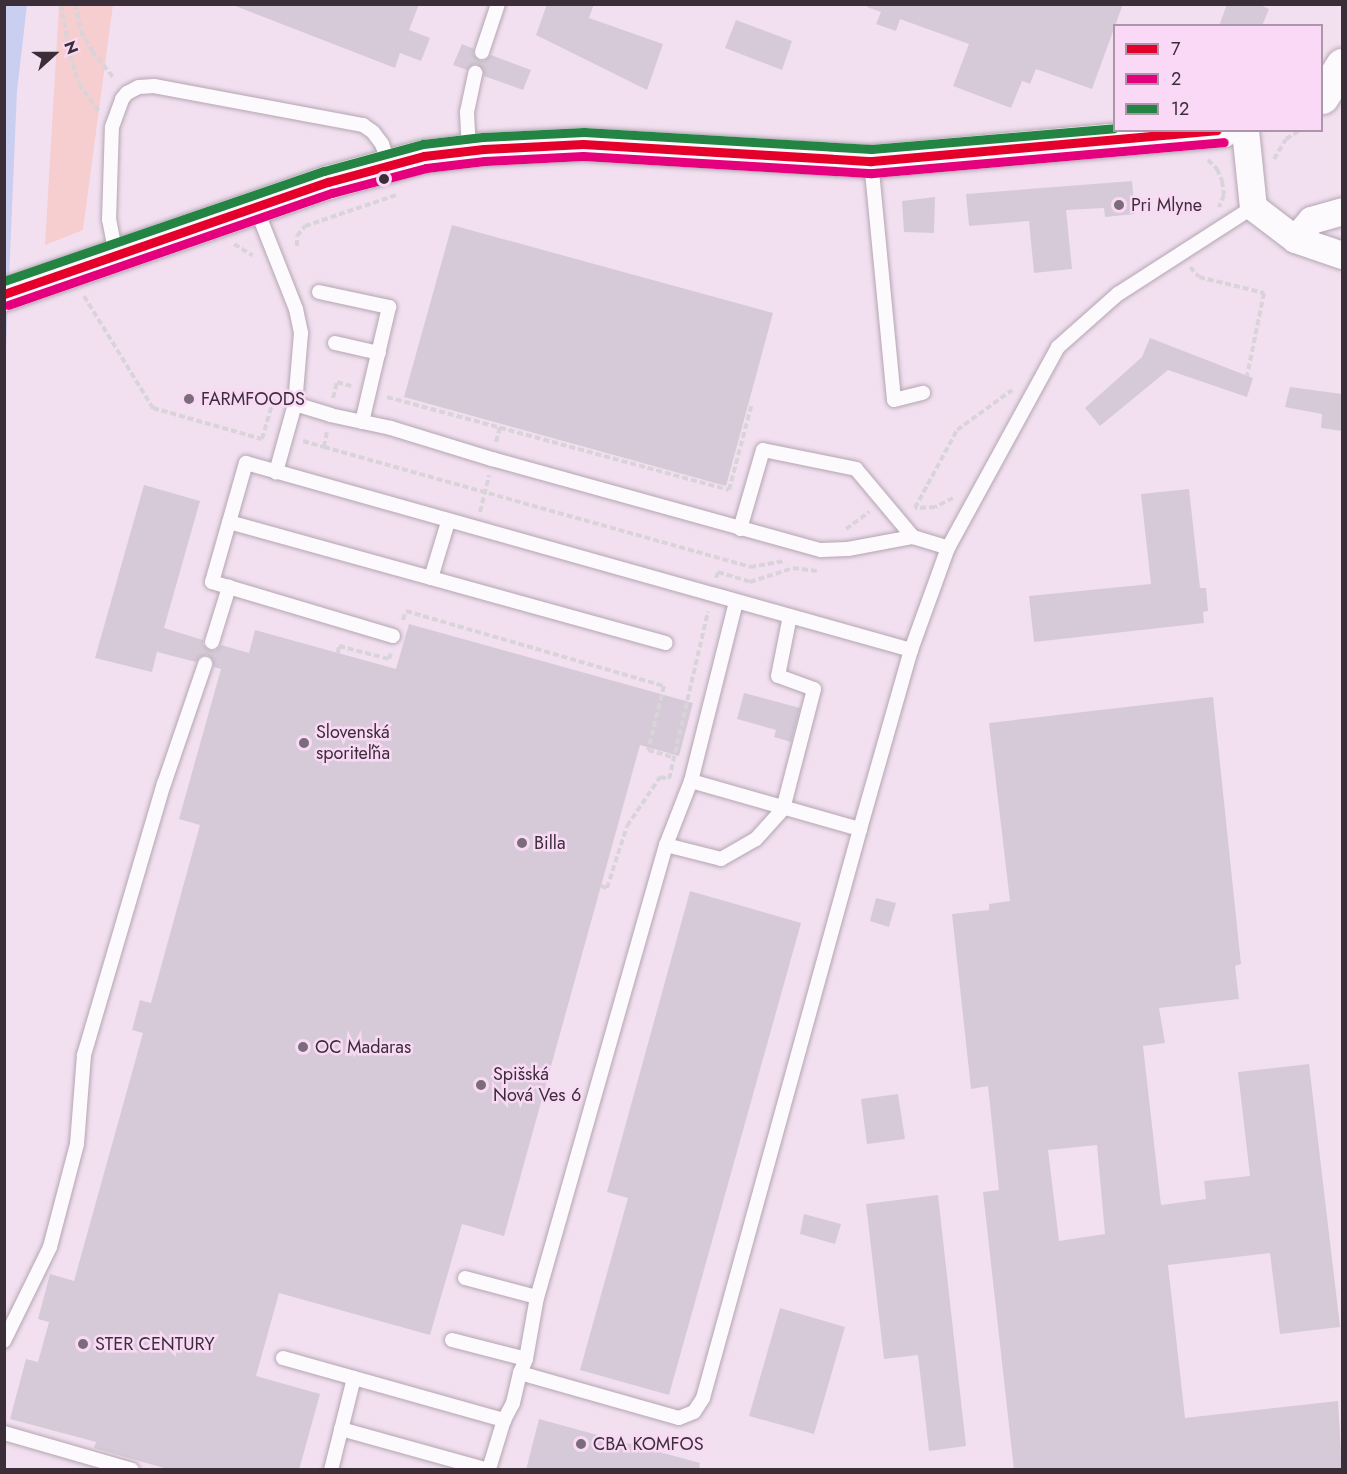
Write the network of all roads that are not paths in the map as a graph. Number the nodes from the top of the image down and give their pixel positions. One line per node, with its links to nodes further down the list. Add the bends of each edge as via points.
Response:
1 (498, 4): 2 (lane)
2 (482, 52)
3 (1342, 64): 5 (street)
4 (475, 73): 8 (lane, via 467,112)
5 (1323, 95)
6 (1200, 132): 9 (street)
7 (1245, 132): 11 (street)
8 (469, 151): 9 (street, via 583,144); 10 (street)
9 (871, 161): 21 (lane, via 894,400)
10 (389, 164): 12 (street); 16 (lane, via 382,144 363,125 154,86 139,87 127,93 112,127 109,220)
11 (1253, 207): 14 (street); 29 (lane, via 1118,294 1058,347)
12 (255, 208): 16 (street); 22 (lane, via 296,309 301,333)
13 (1342, 212): 14 (street, via 1311,220)
14 (1295, 239): 15 (street)
15 (1342, 255)
16 (117, 256): 18 (street)
17 (319, 292): 20 (lane, via 389,307)
18 (4, 294)
19 (335, 343): 20 (lane)
20 (379, 353): 23 (lane)
21 (923, 393)
22 (295, 404): 23 (lane); 24 (lane)
23 (362, 422): 27 (lane)
24 (276, 472): 25 (lane, via 246,463); 26 (lane)
25 (229, 522): 30 (lane); 31 (lane, via 212,582)
26 (448, 522): 30 (lane); 32 (lane)
27 (740, 529): 28 (lane, via 821,550); 28 (lane, via 763,450 856,469)
28 (913, 537): 29 (lane)
29 (948, 548): 37 (lane)
30 (431, 578): 36 (lane)
31 (229, 587): 34 (lane); 35 (lane)
32 (736, 602): 33 (lane); 39 (lane)
33 (790, 616): 37 (lane); 40 (lane, via 778,676 814,689)
34 (396, 636)
35 (212, 642)
36 (666, 643)
37 (911, 650): 41 (lane)
38 (205, 664): 46 (lane, via 164,784 84,1055 77,1144 50,1247)
39 (691, 781): 40 (lane); 42 (lane)
40 (783, 808): 41 (lane); 42 (lane, via 756,839 721,859)
41 (860, 829): 49 (lane, via 703,1398 694,1412 679,1418)
42 (666, 845): 44 (lane)
43 (465, 1278): 44 (lane)
44 (537, 1296): 48 (lane)
45 (452, 1340): 48 (lane)
46 (4, 1341)
47 (283, 1358): 50 (lane)
48 (526, 1359): 49 (lane)
49 (520, 1373): 51 (lane, via 513,1403)
50 (354, 1378): 51 (lane); 52 (lane)
51 (504, 1420): 54 (lane)
52 (341, 1429): 54 (lane); 56 (lane)
53 (4, 1432): 55 (lane)
54 (489, 1469)
55 (132, 1470)
56 (331, 1470)

